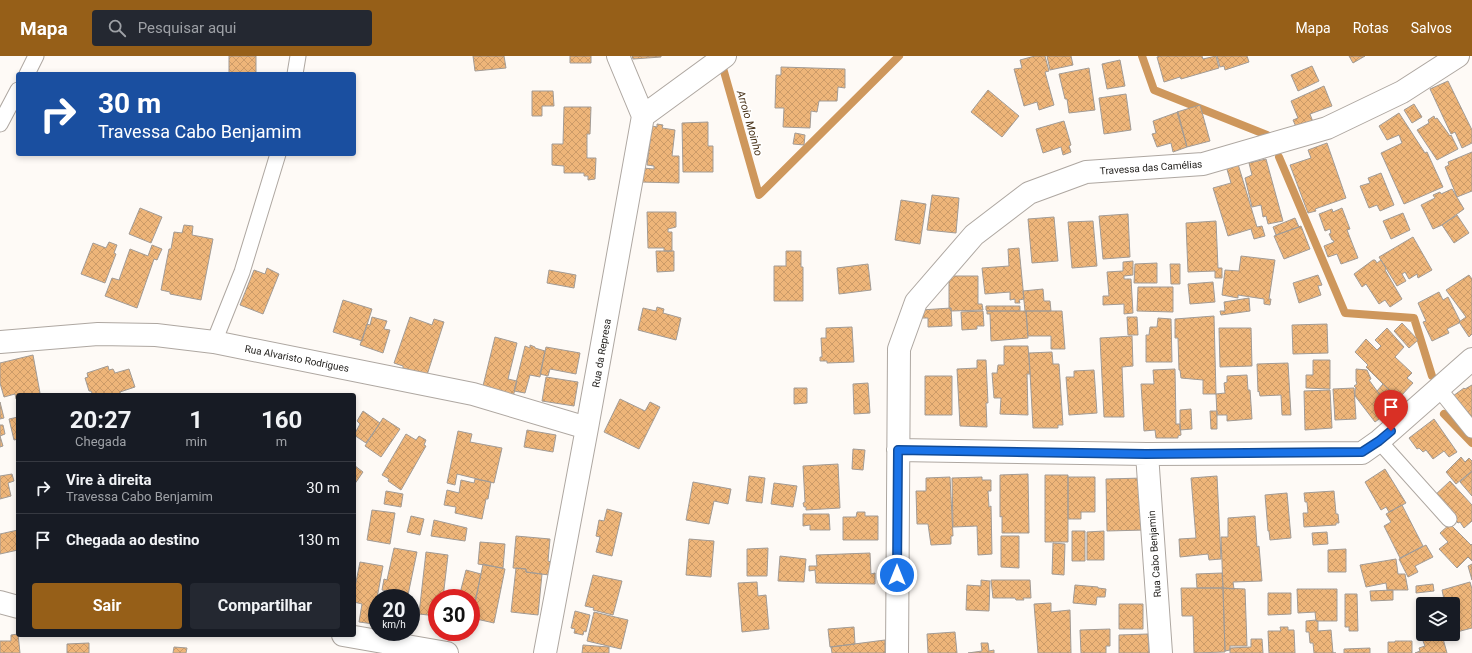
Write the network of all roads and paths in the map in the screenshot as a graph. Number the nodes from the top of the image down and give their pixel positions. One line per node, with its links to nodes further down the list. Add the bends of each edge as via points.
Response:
1 (36, 56): 6 (lane)
2 (298, 56): 7 (lane)
3 (618, 56): 9 (street)
4 (724, 56): 9 (street)
5 (1458, 56): 19 (street, Travessa das Camélias, via 1402,92 1327,128 1203,164 1086,172 1029,193 974,235 916,302 899,349)
6 (28, 72)
7 (295, 72)
8 (16, 94): 10 (lane)
9 (643, 116): 16 (street, Rua da Represa)
10 (0, 124)
11 (277, 156): 13 (lane, via 242,272)
12 (0, 342): 13 (street, Rua Alvaristo Rodrigues, via 98,334 156,335)
13 (214, 342): 16 (street, Rua Alvaristo Rodrigues, via 473,394)
14 (1472, 359): 15 (street)
15 (1439, 389): 17 (lane); 18 (street)
16 (587, 428): 26 (street, Rua da Represa)
17 (1472, 430)
18 (1379, 441): 20 (street, via 1362,452); 21 (lane)
19 (898, 450): 20 (street); 27 (street)
20 (1146, 454): 28 (street, Rua Cabo Benjamin)
21 (1449, 518)
22 (0, 602): 23 (street)
23 (16, 606)
24 (354, 637): 25 (street)
25 (447, 653)
26 (545, 653)
27 (897, 653)
28 (1161, 653)

